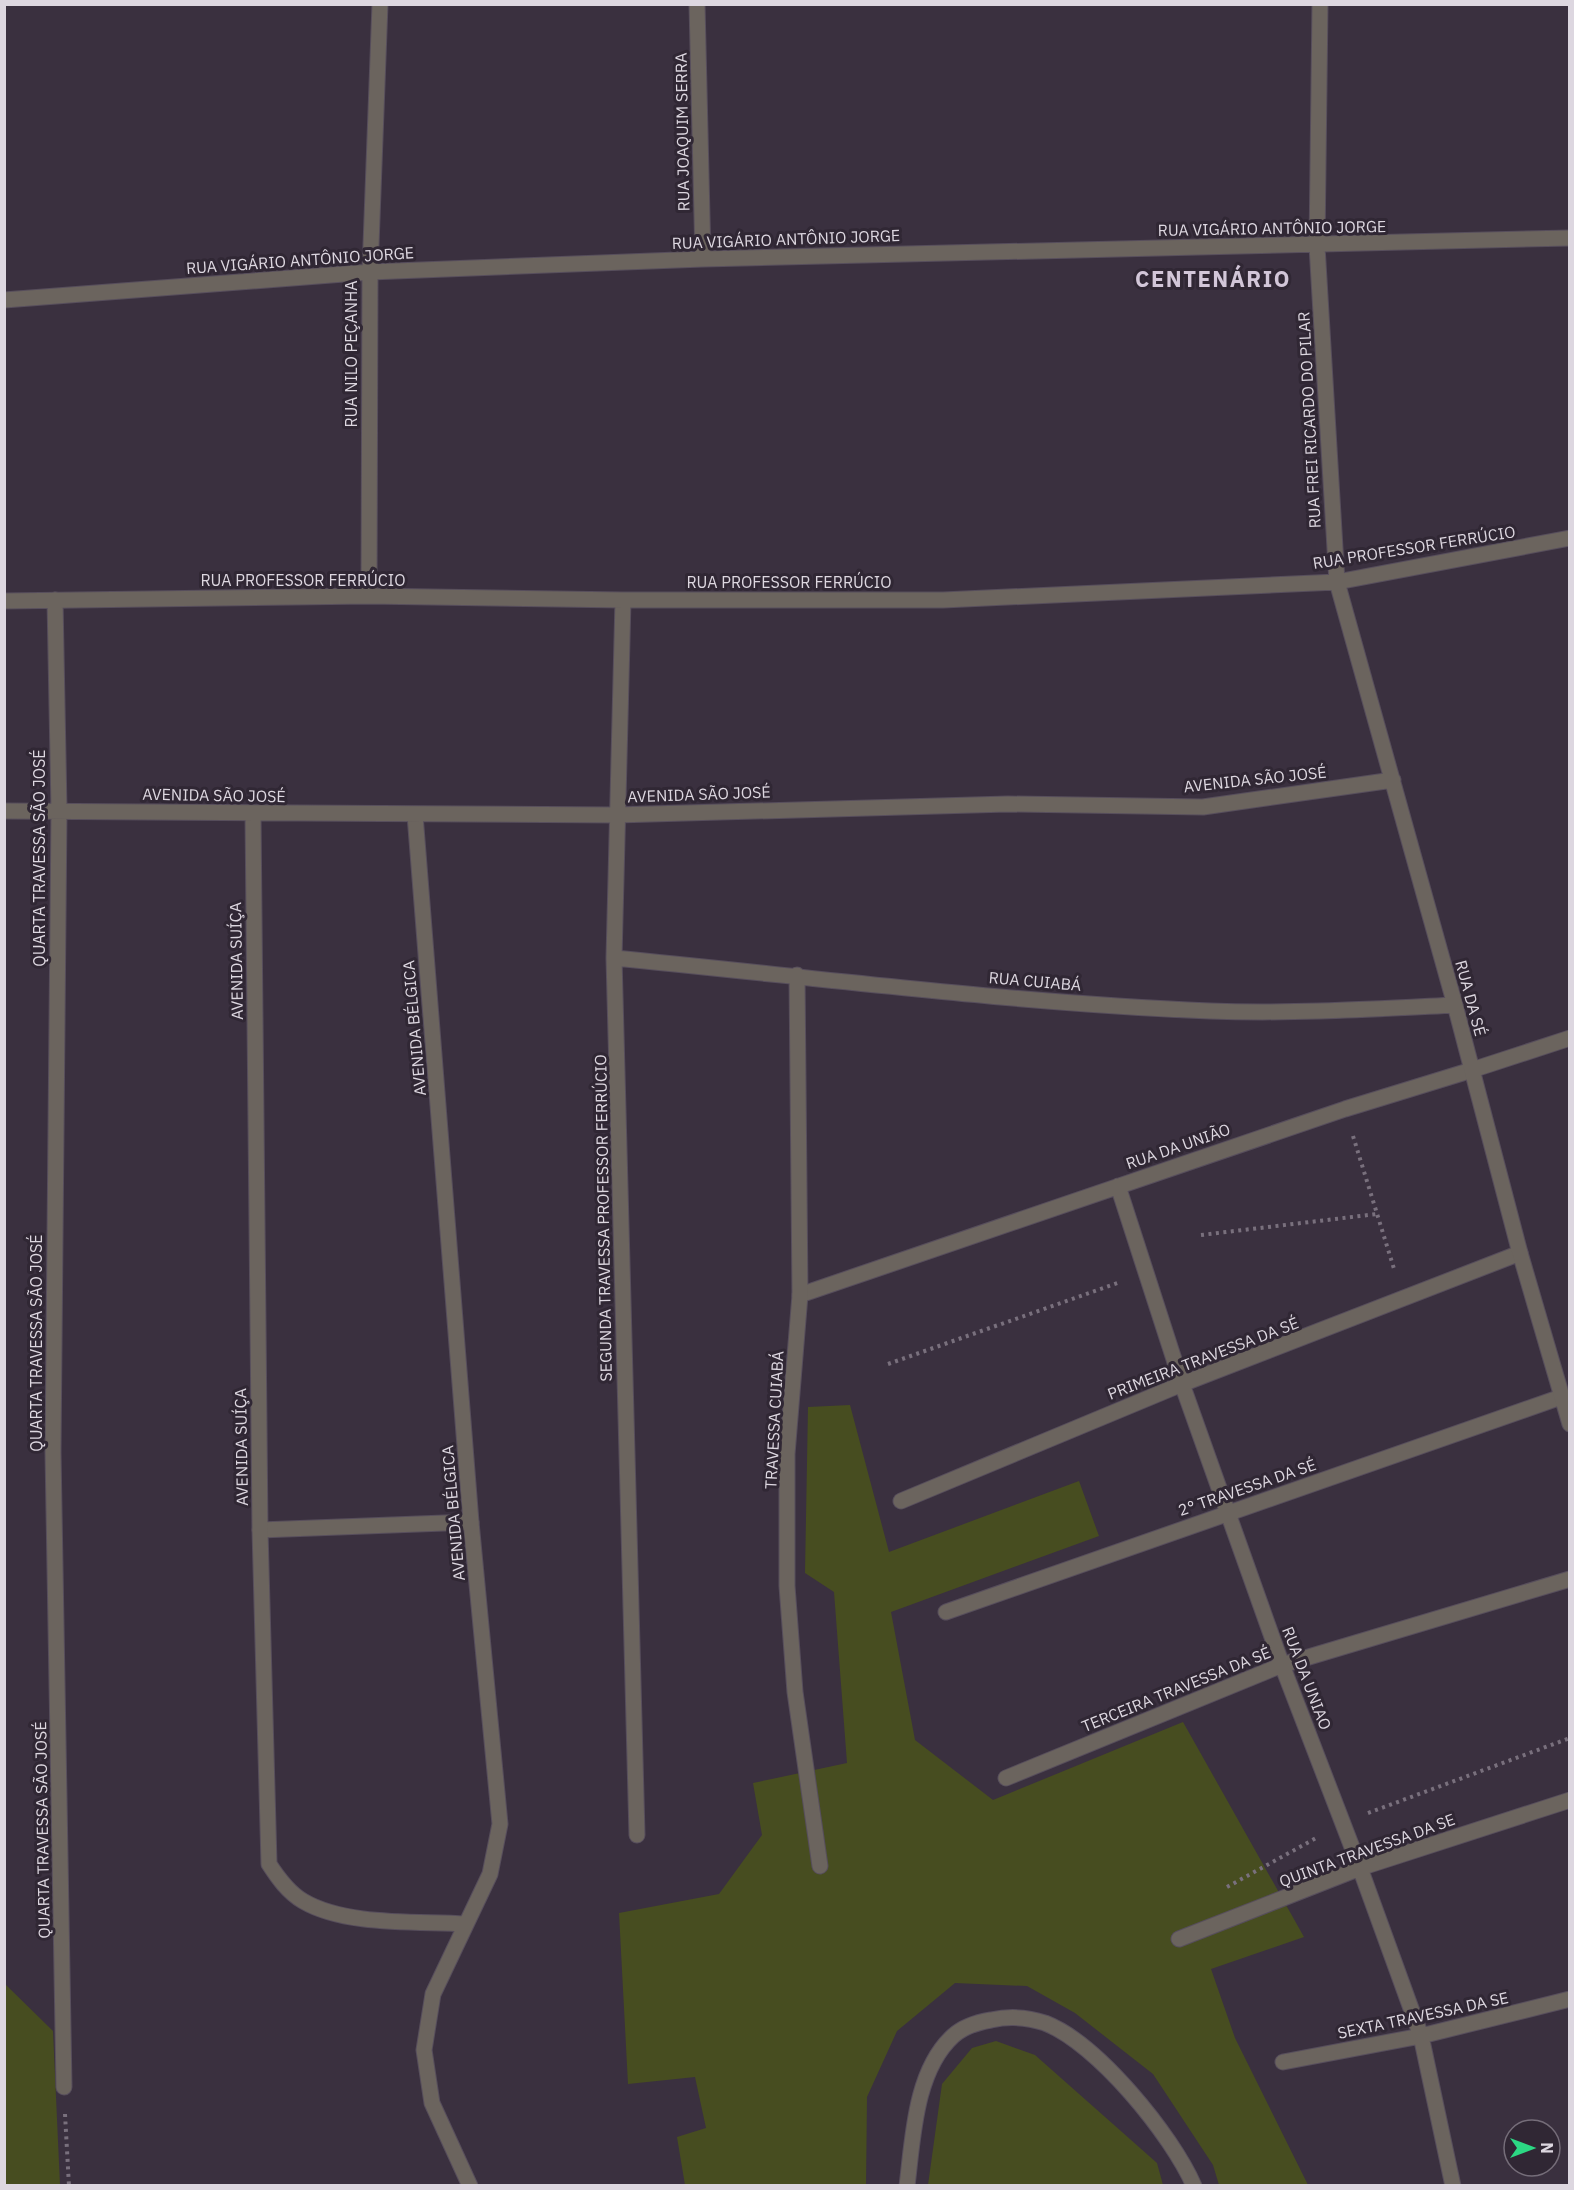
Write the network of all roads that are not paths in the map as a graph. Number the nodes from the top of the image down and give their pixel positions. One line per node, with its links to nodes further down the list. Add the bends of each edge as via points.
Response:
1 (380, 4): 7 (street, RUA NILO PEÇANHA)
2 (697, 4): 6 (street, RUA JOAQUIM SERRA)
3 (1320, 4): 5 (street, RUA FREI RICARDO DO PILAR)
4 (1569, 238): 5 (street, RUA VIGÁRIO ANTÔNIO JORGE)
5 (1317, 246): 6 (street, RUA VIGÁRIO ANTÔNIO JORGE); 10 (street, RUA FREI RICARDO DO PILAR)
6 (703, 259): 7 (street, RUA VIGÁRIO ANTÔNIO JORGE)
7 (370, 272): 8 (street, RUA VIGÁRIO ANTÔNIO JORGE); 11 (street, RUA NILO PEÇANHA)
8 (4, 300)
9 (1569, 538): 10 (street, RUA PROFESSOR FERRÚCIO)
10 (1337, 582): 13 (street, RUA PROFESSOR FERRÚCIO, via 943,600); 15 (street, RUA DA SÉ)
11 (369, 596): 12 (street, RUA PROFESSOR FERRÚCIO); 13 (street, RUA PROFESSOR FERRÚCIO)
12 (55, 600): 14 (street, RUA PROFESSOR FERRÚCIO); 16 (street, QUARTA TRAVESSA SÃO JOSÉ)
13 (622, 600): 20 (street, SEGUNDA TRAVESSA PROFESSOR FERRÚCIO)
14 (4, 601)
15 (1393, 780): 20 (street, AVENIDA SÃO JOSÉ, via 1203,807 1008,804); 23 (street, RUA DA SÉ)
16 (59, 810): 17 (street, AVENIDA SÃO JOSÉ); 18 (street, AVENIDA SÃO JOSÉ); 49 (street, QUARTA TRAVESSA SÃO JOSÉ, via 53,1452)
17 (4, 811)
18 (253, 814): 19 (street, AVENIDA SÃO JOSÉ); 35 (street, AVENIDA SUÍÇA)
19 (415, 815): 20 (street, AVENIDA SÃO JOSÉ); 34 (street, AVENIDA BÉLGICA)
20 (616, 815): 21 (street, SEGUNDA TRAVESSA PROFESSOR FERRÚCIO)
21 (614, 958): 22 (street, RUA CUIABÁ); 41 (street, SEGUNDA TRAVESSA PROFESSOR FERRÚCIO)
22 (797, 975): 23 (street, RUA CUIABÁ, via 1058,1002 1211,1011 1343,1011); 28 (street, TRAVESSA CUIABÁ)
23 (1455, 1005): 25 (street, RUA DA SÉ)
24 (1569, 1038): 25 (street, RUA DA UNIÃO)
25 (1472, 1070): 26 (street, RUA DA UNIÃO); 27 (street, RUA DA SÉ)
26 (1118, 1186): 28 (street, RUA DA UNIÃO); 29 (street, RUA DA UNIAO)
27 (1520, 1254): 29 (street, PRIMEIRA TRAVESSA DA SÉ); 30 (street, RUA DA SÉ)
28 (800, 1295): 42 (street, TRAVESSA CUIABÁ, via 787,1454 787,1586 795,1692)
29 (1182, 1384): 32 (street, PRIMEIRA TRAVESSA DA SÉ); 33 (street, RUA DA UNIAO)
30 (1562, 1397): 31 (street, RUA DA SÉ); 33 (street, 2° TRAVESSA DA SÉ)
31 (1569, 1424)
32 (901, 1501)
33 (1229, 1512): 37 (street, 2° TRAVESSA DA SÉ); 38 (street, RUA DA UNIAO)
34 (471, 1522): 35 (street); 44 (street, AVENIDA BÉLGICA, via 500,1824 490,1874)
35 (260, 1530): 44 (street, AVENIDA SUÍÇA, via 269,1864 282,1883 302,1900 328,1912 367,1919)
36 (1569, 1579): 38 (street, TERCEIRA TRAVESSA DA SÉ)
37 (946, 1612)
38 (1282, 1665): 39 (street, TERCEIRA TRAVESSA DA SÉ); 43 (street, RUA DA UNIAO)
39 (1006, 1778)
40 (1569, 1800): 43 (street, QUINTA TRAVESSA DA SE)
41 (637, 1835)
42 (819, 1866)
43 (1360, 1868): 45 (street, QUINTA TRAVESSA DA SE); 47 (street, RUA DA UNIAO)
44 (465, 1924): 50 (street, AVENIDA BÉLGICA, via 433,1994 424,2050 432,2103)
45 (1179, 1940)
46 (1569, 2000): 47 (street, SEXTA TRAVESSA DA SE)
47 (1420, 2036): 48 (street, SEXTA TRAVESSA DA SE); 53 (street, RUA DA UNIAO)
48 (1283, 2062)
49 (64, 2087)
50 (470, 2186)
51 (907, 2186): 52 (street, via 920,2099 933,2062 954,2035 979,2022 1010,2016 1046,2024 1080,2046 1123,2084 1162,2130)
52 (1194, 2186)
53 (1453, 2186)

